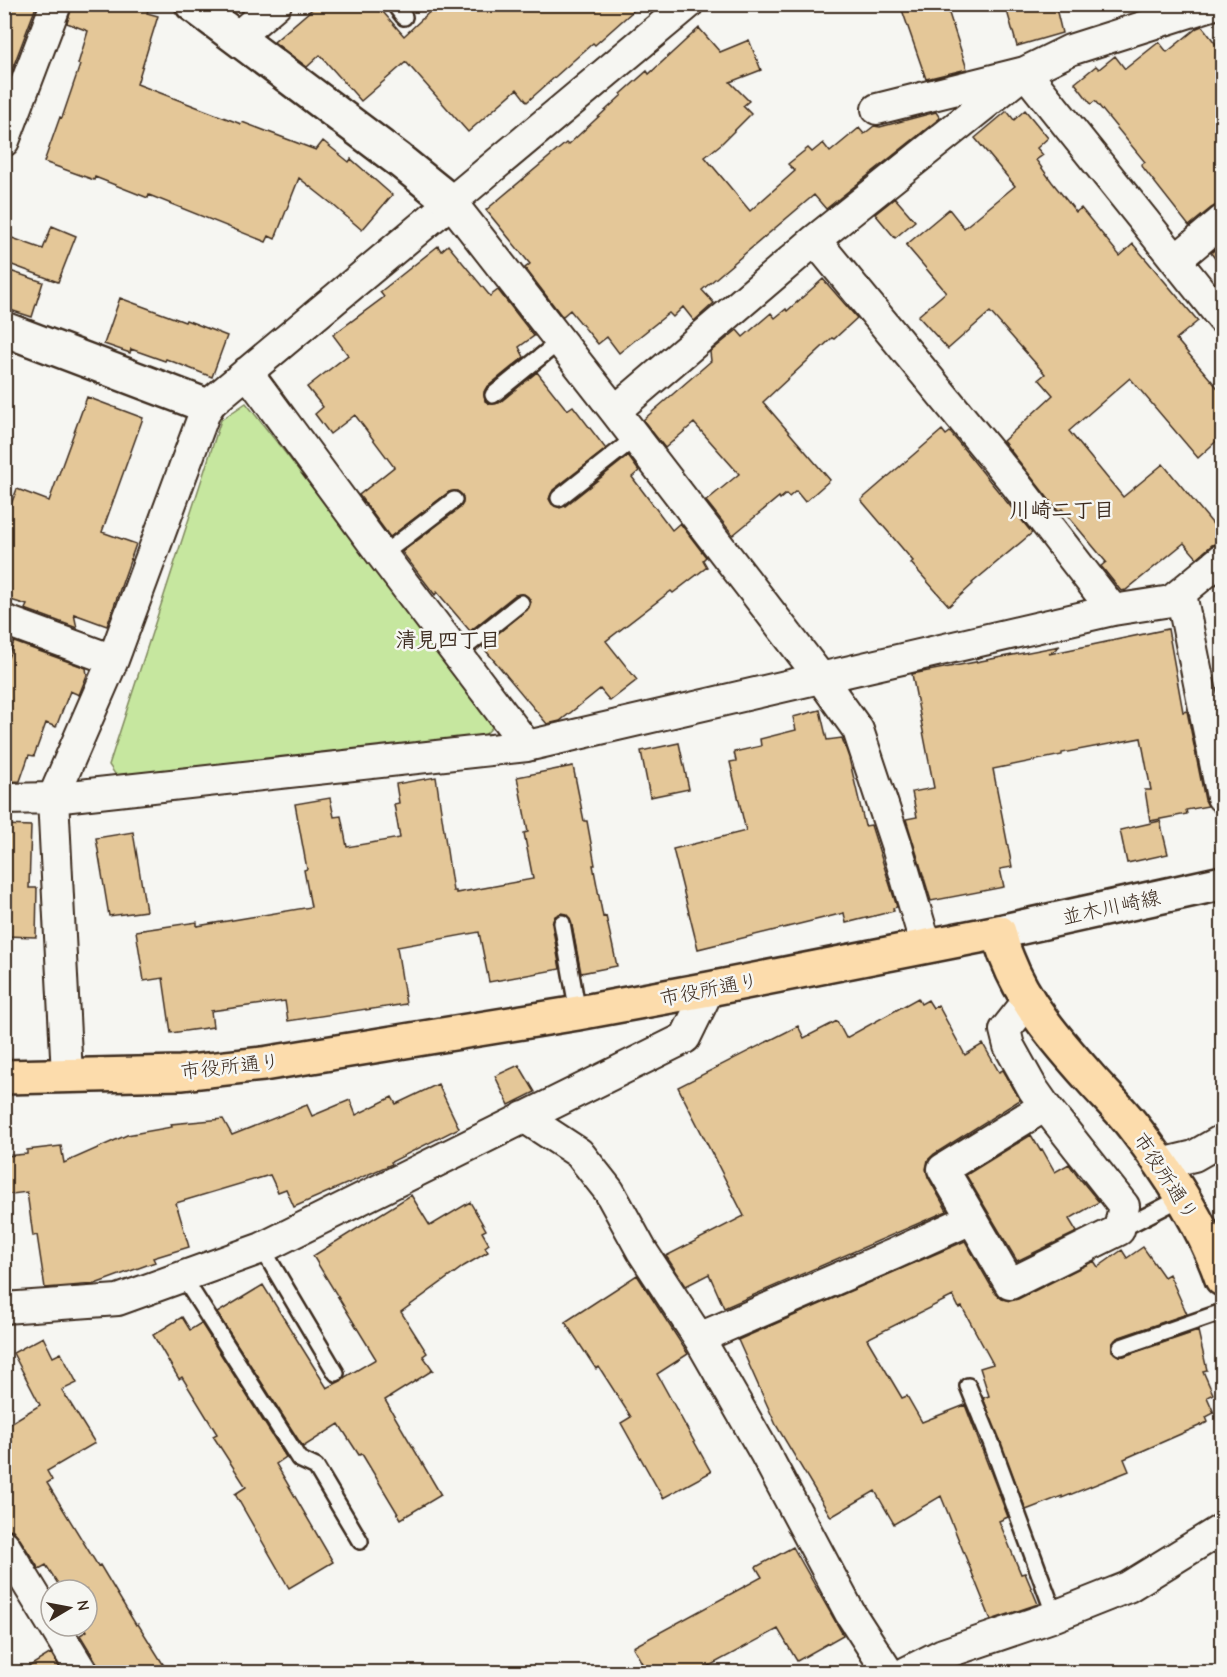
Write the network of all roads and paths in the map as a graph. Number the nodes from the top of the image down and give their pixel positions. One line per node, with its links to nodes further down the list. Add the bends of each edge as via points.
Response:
1 (56, 4): 11 (street)
2 (192, 4): 8 (street)
3 (276, 4): 8 (street)
4 (394, 4): 7 (lane)
5 (688, 4): 12 (street)
6 (1215, 4): 9 (street, via 1070,50)
7 (404, 17)
8 (236, 38): 12 (street)
9 (1025, 72): 10 (street); 14 (street); 15 (street)
10 (877, 108)
11 (4, 141)
12 (451, 202): 18 (street); 19 (street)
13 (1222, 222): 15 (street)
14 (814, 240): 22 (street); 30 (street, via 1014,482)
15 (1176, 260): 16 (street)
16 (1222, 318)
17 (4, 329): 21 (street)
18 (560, 341): 20 (lane); 22 (street)
19 (247, 372): 21 (street); 26 (street)
20 (493, 395)
21 (207, 406): 33 (street)
22 (615, 411): 23 (street)
23 (636, 437): 24 (lane); 34 (street)
24 (559, 498)
25 (453, 500): 26 (lane)
26 (382, 555): 32 (street)
27 (1222, 558): 28 (street)
28 (1181, 594): 30 (street, via 1172,601); 36 (street)
29 (521, 603): 32 (lane)
30 (1113, 610): 34 (street)
31 (4, 620): 33 (street)
32 (457, 654): 35 (street)
33 (113, 660): 37 (street)
34 (820, 677): 35 (street); 42 (street, via 858,730)
35 (527, 746): 37 (street)
36 (1222, 797)
37 (52, 798): 38 (street); 46 (street)
38 (4, 799)
39 (1222, 883): 41 (street, 並木川崎線)
40 (562, 923): 45 (lane)
41 (999, 932): 42 (main road, 市役所通り); 44 (main road, 市役所通り, via 1007,959)
42 (926, 946): 43 (main road, 市役所通り)
43 (709, 989): 45 (main road, 市役所通り); 49 (street, via 685,1038)
44 (1028, 1000): 48 (street, via 1005,1030 1009,1046); 51 (main road, 市役所通り)
45 (578, 1013): 46 (main road, 市役所通り, via 263,1064 181,1073)
46 (67, 1075): 47 (main road, 市役所通り)
47 (4, 1077)
48 (1045, 1106): 53 (street, via 943,1168); 54 (street, via 1124,1206)
49 (524, 1117): 55 (street); 60 (street, via 579,1153 609,1191 642,1251)
50 (1222, 1140): 51 (street, via 1194,1156)
51 (1161, 1164): 52 (main road, 市役所通り)
52 (1183, 1197): 54 (lane); 57 (main road, 市役所通り, via 1213,1253)
53 (971, 1219): 54 (street, via 1010,1284); 60 (street)
54 (1119, 1230)
55 (262, 1248): 56 (street); 62 (lane)
56 (183, 1277): 58 (street, via 118,1300); 65 (lane, via 299,1459 316,1467)
57 (1222, 1279)
58 (4, 1308)
59 (1222, 1312): 61 (lane)
60 (699, 1338): 71 (street, via 850,1612)
61 (1121, 1347)
62 (336, 1373)
63 (968, 1386): 68 (lane)
64 (1222, 1529): 68 (street, via 1128,1587)
65 (360, 1541)
66 (4, 1545): 67 (street)
67 (39, 1602)
68 (1055, 1616): 72 (street, via 944,1654)
69 (61, 1638): 70 (street)
70 (82, 1672)
71 (888, 1672)
72 (907, 1672)

